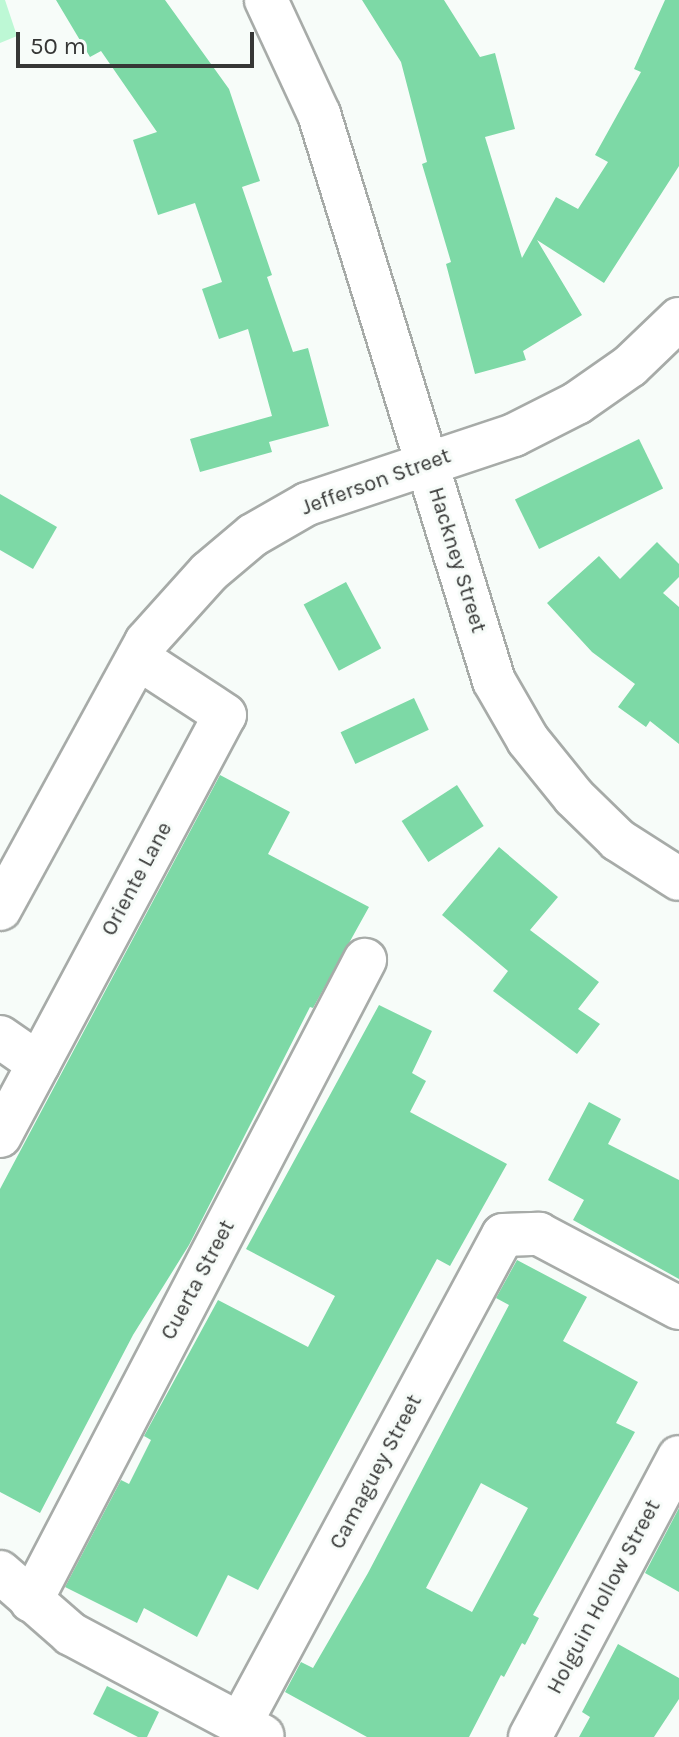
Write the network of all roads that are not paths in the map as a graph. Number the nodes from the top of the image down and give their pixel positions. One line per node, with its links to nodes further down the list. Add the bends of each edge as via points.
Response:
1 (266, 0): 3 (street, Hackney Street, via 319,114)
2 (679, 319): 3 (street, Jefferson Street, via 630,366 577,403 514,435)
3 (427, 461): 4 (street, Jefferson Street, via 307,504 253,535 209,572 146,642); 5 (street, Hackney Street, via 494,681 528,740 618,840)
4 (138, 658): 6 (street, Jefferson Street); 9 (street, Oriente Lane, via 225,715)
5 (679, 879)
6 (3, 894)
7 (365, 960): 14 (street, Cuerta Street)
8 (0, 1037): 9 (street)
9 (39, 1064): 10 (street, Oriente Lane)
10 (0, 1136)
11 (679, 1308): 15 (street, Camaguey Street, via 539,1234 503,1235)
12 (679, 1457): 16 (street, Holguin Hollow Street)
13 (0, 1572): 14 (street)
14 (31, 1601): 15 (street, via 71,1634)
15 (252, 1730)
16 (530, 1737)

